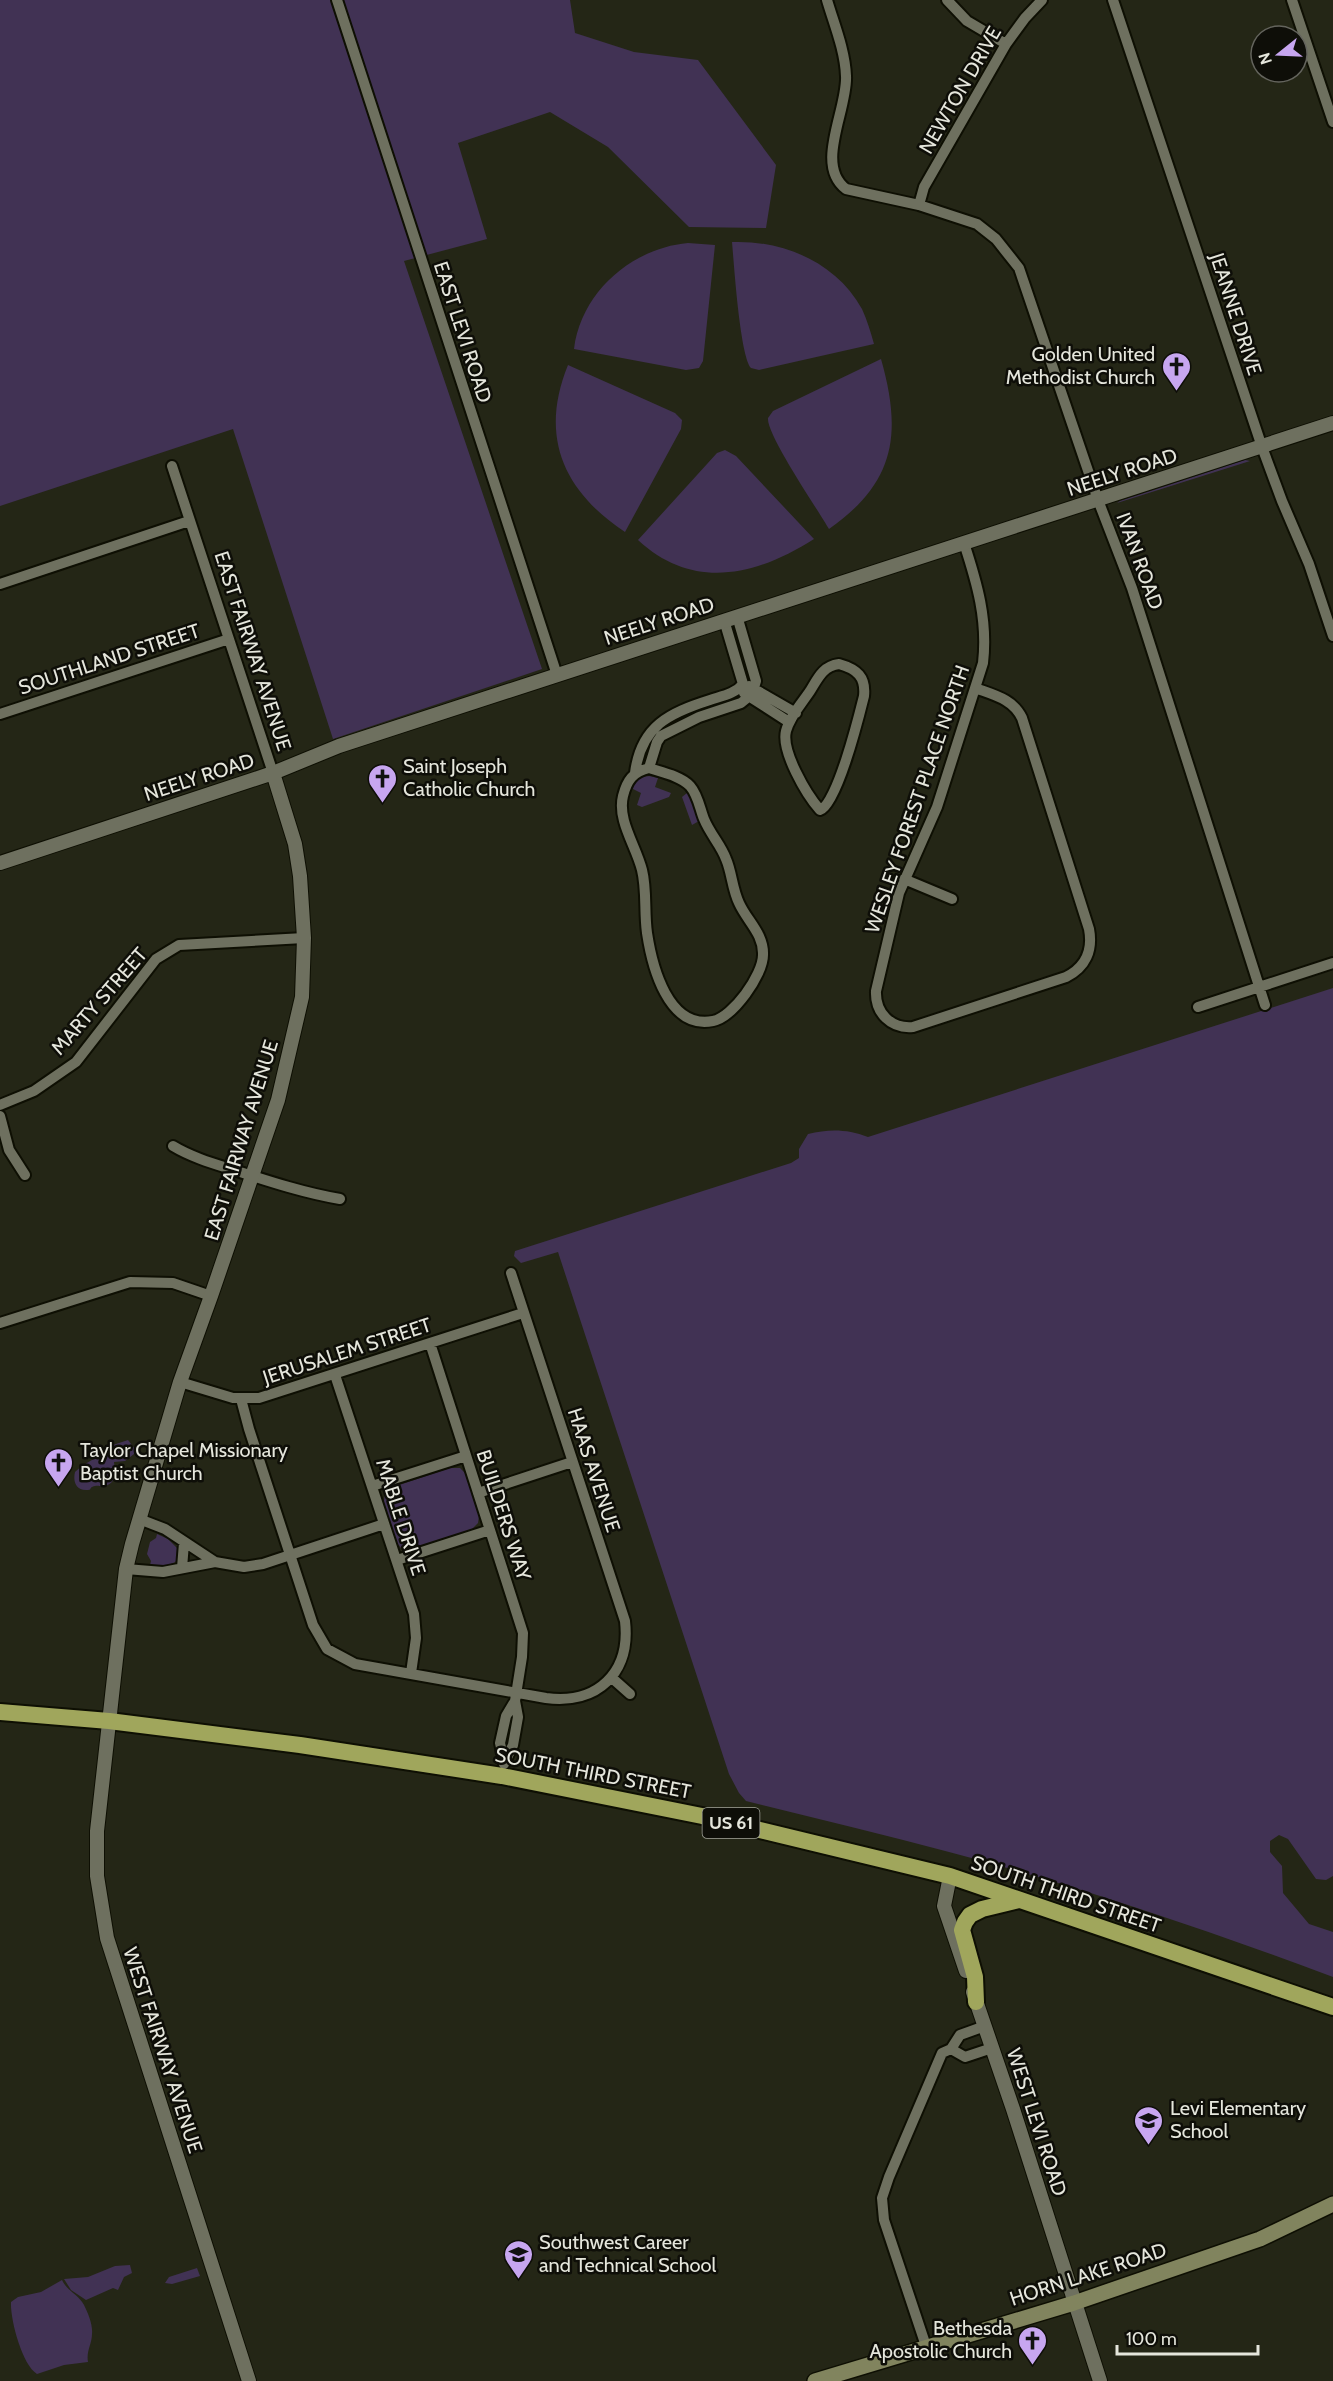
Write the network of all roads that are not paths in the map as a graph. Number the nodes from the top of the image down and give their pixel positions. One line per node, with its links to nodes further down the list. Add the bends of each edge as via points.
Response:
1 (337, 0): 22 (street, EAST LEVI ROAD)
2 (827, 0): 9 (street, IVAN ROAD, via 847,77 831,163 834,175 846,189)
3 (947, 0): 7 (street, via 967,21)
4 (1042, 0): 7 (street, NEWTON DRIVE)
5 (1113, 0): 11 (street, JEANNE DRIVE)
6 (1292, 0): 8 (street)
7 (1006, 44): 9 (street, NEWTON DRIVE, via 924,187)
8 (1333, 122)
9 (919, 205): 13 (street, IVAN ROAD, via 986,229 1019,268)
10 (1333, 423): 11 (street, NEELY ROAD)
11 (1262, 447): 13 (street, NEELY ROAD); 18 (street, JEANNE DRIVE, via 1310,564)
12 (172, 466): 14 (street, EAST FAIRWAY AVENUE)
13 (1098, 500): 15 (street, NEELY ROAD); 39 (street, IVAN ROAD, via 1132,588)
14 (189, 521): 16 (street); 19 (street, EAST FAIRWAY AVENUE)
15 (964, 543): 17 (street, NEELY ROAD); 25 (street, WESLEY FOREST PLACE NORTH, via 981,598 984,624 983,663)
16 (0, 584)
17 (731, 618): 20 (street); 21 (street); 22 (street, NEELY ROAD)
18 (1333, 636)
19 (229, 639): 29 (street, SOUTHLAND STREET); 32 (street, EAST FAIRWAY AVENUE)
20 (751, 662): 21 (street); 24 (street)
21 (739, 665): 23 (street)
22 (557, 675): 32 (street, NEELY ROAD, via 339,746)
23 (741, 687): 24 (street); 26 (street); 27 (street)
24 (755, 687): 26 (street); 30 (street)
25 (975, 688): 35 (street, WESLEY FOREST PLACE NORTH, via 937,807); 35 (street, WESLEY FOREST PLACE NORTH, via 1008,701 1022,718 1089,929 1090,948 1082,965 1061,979 922,1024 895,1024 880,1010 876,995)
26 (749, 698): 28 (street); 30 (street)
27 (705, 701): 28 (street); 33 (street, via 650,731)
28 (709, 713): 31 (street, via 661,736)
29 (0, 714)
30 (792, 718): 30 (street, via 785,741 790,759 818,809 822,809 841,774 864,696 863,680 853,669 839,664 829,666)
31 (649, 768): 33 (street); 33 (street, via 692,787 708,828 726,858 739,904 762,944 759,974 733,1010 719,1020 703,1021 679,1012 667,1000 654,963 642,869 622,809 629,779)
32 (273, 773): 34 (street, NEELY ROAD); 37 (street, EAST FAIRWAY AVENUE, via 295,844)
33 (635, 773)
34 (0, 863)
35 (904, 879): 36 (street)
36 (952, 899)
37 (304, 938): 42 (street, MARTY STREET, via 179,945 156,959 76,1062 34,1091); 46 (street, EAST FAIRWAY AVENUE, via 302,996 294,1035 278,1100)
38 (1333, 963): 39 (street)
39 (1260, 987): 40 (street, IVAN ROAD); 41 (street)
40 (1265, 1005)
41 (1198, 1007)
42 (0, 1105)
43 (0, 1116): 45 (street, via 9,1150)
44 (173, 1146): 46 (street, via 188,1155)
45 (25, 1175)
46 (252, 1176): 47 (street); 49 (street, EAST FAIRWAY AVENUE)
47 (340, 1199)
48 (510, 1273): 50 (street, HAAS AVENUE)
49 (211, 1296): 51 (street, via 172,1283 130,1282); 54 (street, EAST FAIRWAY AVENUE)
50 (523, 1313): 52 (street, JERUSALEM STREET); 57 (street, HAAS AVENUE)
51 (0, 1323)
52 (429, 1343): 53 (street, JERUSALEM STREET); 56 (street, BUILDERS WAY)
53 (335, 1375): 55 (street, JERUSALEM STREET, via 264,1397); 58 (street, MABLE DRIVE)
54 (180, 1382): 55 (street, JERUSALEM STREET); 60 (street, EAST FAIRWAY AVENUE)
55 (241, 1400): 64 (street)
56 (466, 1456): 58 (street); 59 (street, BUILDERS WAY)
57 (572, 1462): 59 (street); 70 (street, HAAS AVENUE, via 625,1621 625,1645)
58 (372, 1486): 61 (street, MABLE DRIVE)
59 (478, 1493): 62 (street, BUILDERS WAY)
60 (139, 1520): 63 (street, via 165,1529); 68 (street, EAST FAIRWAY AVENUE)
61 (384, 1524): 64 (street); 65 (street, MABLE DRIVE)
62 (490, 1530): 65 (street); 72 (street, BUILDERS WAY, via 523,1633)
63 (184, 1543): 66 (street); 67 (street)
64 (290, 1555): 66 (street, via 250,1567); 69 (street, via 313,1625 327,1649 355,1664)
65 (397, 1560): 69 (street, MABLE DRIVE, via 415,1619)
66 (215, 1562): 67 (street)
67 (182, 1568): 68 (street, via 154,1573)
68 (126, 1569): 74 (street, EAST FAIRWAY AVENUE)
69 (411, 1673): 72 (street)
70 (612, 1678): 71 (street); 72 (street, via 597,1690 569,1699)
71 (630, 1694)
72 (515, 1696): 75 (street, BUILDERS WAY, via 500,1743)
73 (0, 1712): 74 (highway, SOUTH THIRD STREET / US 61)
74 (109, 1721): 75 (highway, SOUTH THIRD STREET / US 61); 86 (street, WEST FAIRWAY AVENUE, via 97,1832 97,1876 107,1938)
75 (503, 1769): 76 (highway, SOUTH THIRD STREET / US 61)
76 (950, 1876): 77 (highway, SOUTH THIRD STREET / US 61); 78 (street, WEST LEVI ROAD, via 944,1906)
77 (1019, 1900): 78 (highway, via 982,1909 965,1922 962,1930 975,1977); 79 (highway, SOUTH THIRD STREET / US 61)
78 (976, 2002): 80 (street, WEST LEVI ROAD)
79 (1333, 2007)
80 (985, 2026): 81 (street, WEST LEVI ROAD); 82 (street, via 960,2035)
81 (992, 2048): 82 (street, via 965,2057); 84 (street, WEST LEVI ROAD)
82 (951, 2049): 85 (street, via 942,2053 882,2198 884,2220)
83 (1333, 2204): 84 (main road, HORN LAKE ROAD, via 1260,2239)
84 (1074, 2303): 85 (main road, HORN LAKE ROAD); 88 (street, WEST LEVI ROAD)
85 (926, 2346): 87 (main road, HORN LAKE ROAD)
86 (249, 2381)
87 (815, 2381)
88 (1100, 2381)

